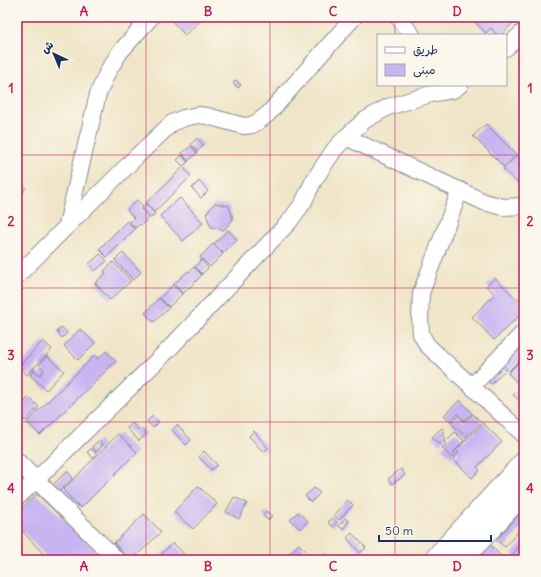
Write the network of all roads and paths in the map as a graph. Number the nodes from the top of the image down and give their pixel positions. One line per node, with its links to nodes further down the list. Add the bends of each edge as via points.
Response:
1 (151, 17): 9 (street, via 120,52 98,94)
2 (398, 17): 4 (street)
3 (351, 18): 9 (street, via 268,114 259,121 244,126 198,115 172,123)
4 (411, 34)
5 (455, 86): 6 (street, via 388,107 365,120)
6 (346, 137): 7 (street); 16 (street, via 326,162 289,222 171,347)
7 (460, 190): 8 (street, via 484,202 503,207); 12 (street, via 421,293 420,318 421,334 427,345)
8 (524, 206)
9 (67, 225): 10 (street)
10 (17, 276)
11 (524, 332): 12 (street)
12 (472, 386): 13 (street)
13 (524, 434)
14 (17, 461): 16 (street)
15 (524, 463): 20 (main road)
16 (36, 480): 18 (street); 19 (street)
17 (524, 490): 21 (main road)
18 (17, 498)
19 (117, 560)
20 (435, 560)
21 (461, 560)

